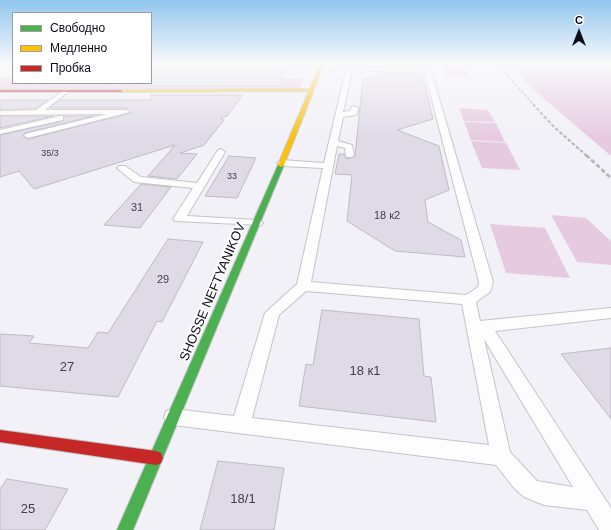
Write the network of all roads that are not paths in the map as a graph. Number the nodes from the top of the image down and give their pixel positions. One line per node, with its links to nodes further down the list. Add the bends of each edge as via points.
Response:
1 (345, 89): 10 (lane)
2 (433, 89): 22 (lane, via 486,282 485,289)
3 (311, 90): 5 (main road); 16 (main road, SHOSSE NEFTYANIKOV)
4 (0, 91): 5 (main road)
5 (66, 91): 8 (lane)
6 (355, 108): 10 (lane, via 353,113)
7 (0, 113): 8 (lane)
8 (37, 113): 9 (lane)
9 (60, 113): 11 (lane, via 61,118); 12 (lane, via 126,112)
10 (339, 115): 13 (lane)
11 (0, 132)
12 (28, 136)
13 (333, 142): 15 (lane, via 349,147); 17 (lane)
14 (221, 152): 19 (lane)
15 (349, 155)
16 (282, 163): 17 (lane); 20 (main road, SHOSSE NEFTYANIKOV)
17 (328, 166): 21 (lane)
18 (122, 168): 19 (lane, via 138,180)
19 (200, 186): 20 (lane, via 179,219)
20 (257, 223): 25 (main road, SHOSSE NEFTYANIKOV)
21 (303, 286): 22 (lane); 26 (lane, via 272,313)
22 (468, 300): 24 (lane)
23 (611, 312): 24 (lane)
24 (479, 327): 28 (lane); 30 (lane)
25 (173, 417): 26 (lane); 29 (main road, SHOSSE NEFTYANIKOV)
26 (241, 425): 28 (lane)
27 (0, 436): 29 (main road)
28 (501, 456): 30 (lane, via 521,482 531,490)
29 (156, 458): 32 (main road, SHOSSE NEFTYANIKOV)
30 (594, 500): 31 (lane)
31 (611, 528)
32 (125, 530)

